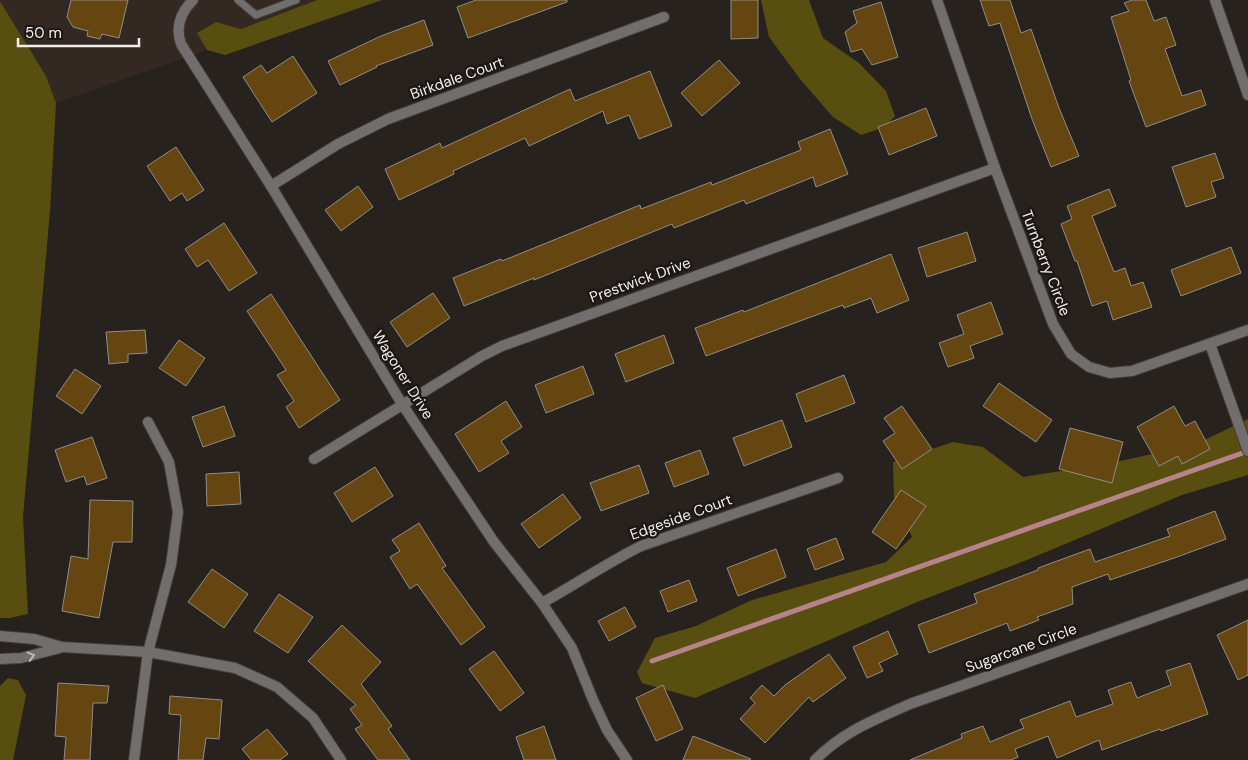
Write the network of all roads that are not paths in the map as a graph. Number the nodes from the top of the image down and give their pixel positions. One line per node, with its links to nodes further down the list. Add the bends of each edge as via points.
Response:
1 (193, 0): 9 (street, Wagoner Drive, via 178,22 181,44)
2 (238, 0): 3 (lane, via 256,15)
3 (296, 0)
4 (937, 0): 8 (street, Turnberry Circle)
5 (1215, 0): 7 (street)
6 (664, 17): 9 (street, Birkdale Court, via 388,119 338,144)
7 (1248, 95)
8 (995, 168): 11 (street, Turnberry Circle, via 1053,324 1064,345 1080,361 1099,371 1132,372); 12 (street, Prestwick Drive, via 502,346)
9 (270, 186): 12 (street, Wagoner Drive)
10 (1248, 330): 11 (street, Turnberry Circle)
11 (1210, 344): 14 (street)
12 (402, 404): 15 (street, Prestwick Drive); 18 (street, Wagoner Drive, via 494,542)
13 (148, 422): 21 (street, via 169,462 178,512 171,565)
14 (1248, 451)
15 (314, 459)
16 (838, 478): 18 (street, Edgeside Court, via 641,546 611,560)
17 (1248, 584): 26 (street, Sugarcane Circle, via 910,704 859,726)
18 (542, 603): 25 (street, Wagoner Drive, via 572,648 607,730)
19 (0, 636): 20 (street, via 34,639)
20 (62, 647): 21 (street); 22 (street, one-way to 20, via 21,658)
21 (148, 652): 23 (street); 24 (street, via 235,668 277,687 313,718)
22 (0, 659)
23 (134, 760)
24 (341, 760)
25 (627, 760)
26 (815, 760)

